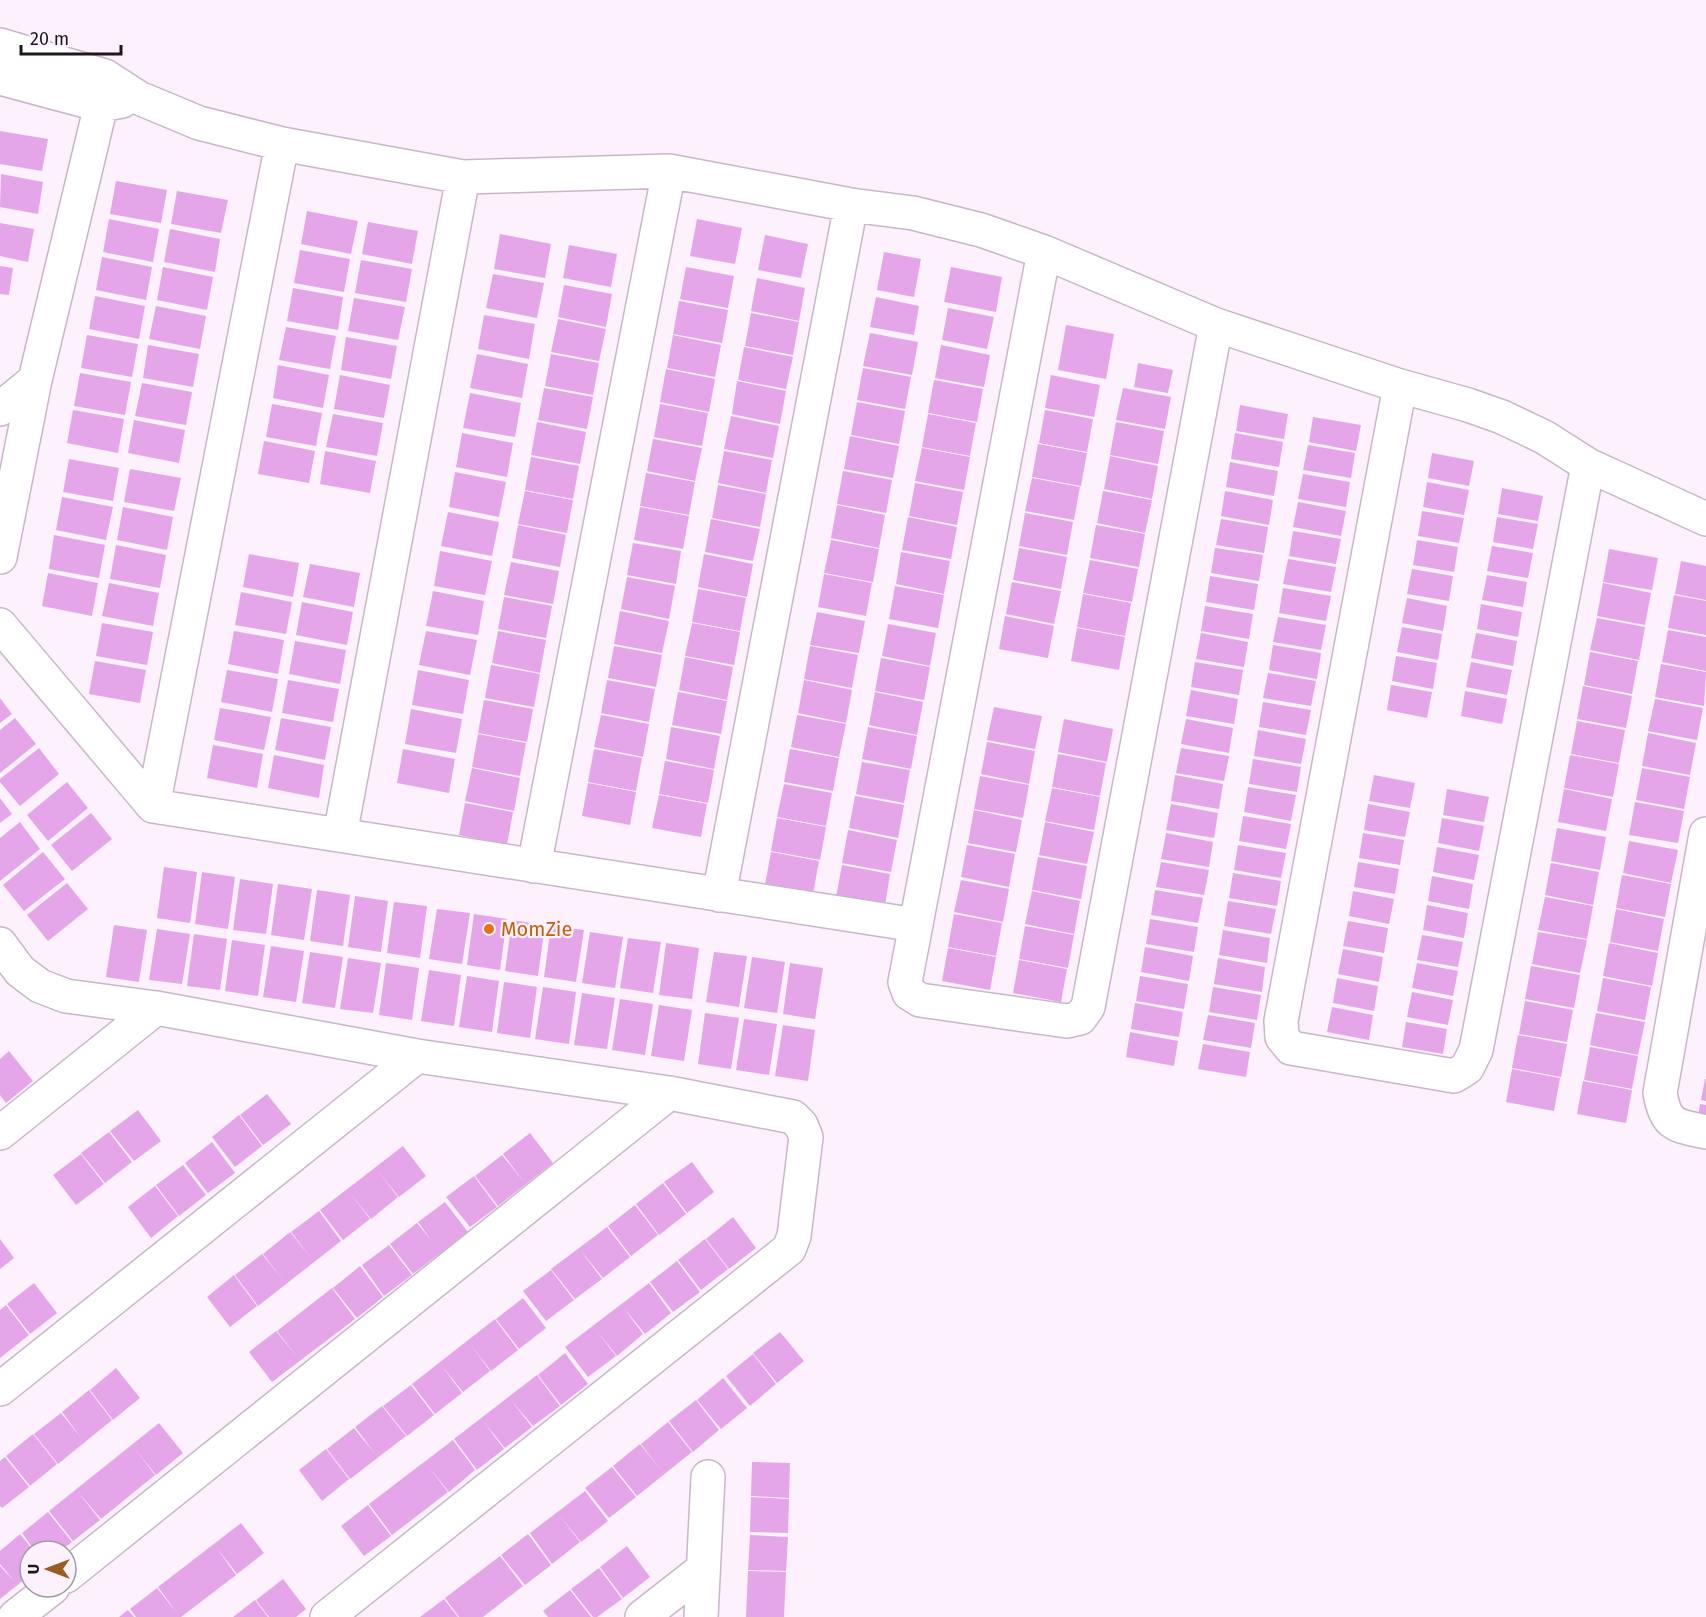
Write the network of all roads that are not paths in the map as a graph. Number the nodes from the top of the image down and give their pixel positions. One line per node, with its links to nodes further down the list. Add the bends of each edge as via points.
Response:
1 (0, 45): 3 (street)
2 (0, 78): 3 (street)
3 (103, 91): 4 (street, via 139,98 198,123); 10 (street)
4 (282, 144): 6 (street); 17 (street)
5 (669, 171): 6 (street); 7 (street); 20 (street)
6 (463, 177): 19 (street)
7 (851, 205): 8 (street, via 943,220); 21 (street)
8 (1044, 252): 9 (street); 22 (street)
9 (1216, 325): 11 (street); 22 (street, via 1089,1007 1080,1018 1067,1021 920,1000 909,993 905,982)
10 (35, 380): 12 (street); 15 (street)
11 (1400, 386): 13 (street, via 1502,417 1544,437); 13 (street, via 1281,1021 1282,1037 1291,1048 1454,1076 1467,1068 1476,1050)
12 (0, 409)
13 (1588, 465): 14 (street)
14 (1706, 519)
15 (0, 557)
16 (0, 625): 17 (street)
17 (153, 806): 19 (street)
18 (1706, 834): 27 (street, via 1660,1093 1663,1111 1675,1124)
19 (340, 835): 20 (street)
20 (534, 866): 21 (street)
21 (719, 895): 22 (street)
22 (916, 925)
23 (0, 944): 24 (street, via 20,971 40,986 66,996)
24 (156, 1008): 25 (street); 28 (street)
25 (417, 1056): 26 (street); 29 (street)
26 (669, 1093): 31 (street); 34 (street, via 793,1117 801,1125 806,1137 789,1249)
27 (1706, 1132)
28 (0, 1133)
29 (0, 1389)
30 (708, 1477): 32 (street)
31 (78, 1566)
32 (702, 1570): 37 (street); 38 (street)
33 (38, 1599): 35 (street)
34 (360, 1607): 36 (street)
35 (15, 1617)
36 (327, 1617)
37 (642, 1617)
38 (701, 1617)

